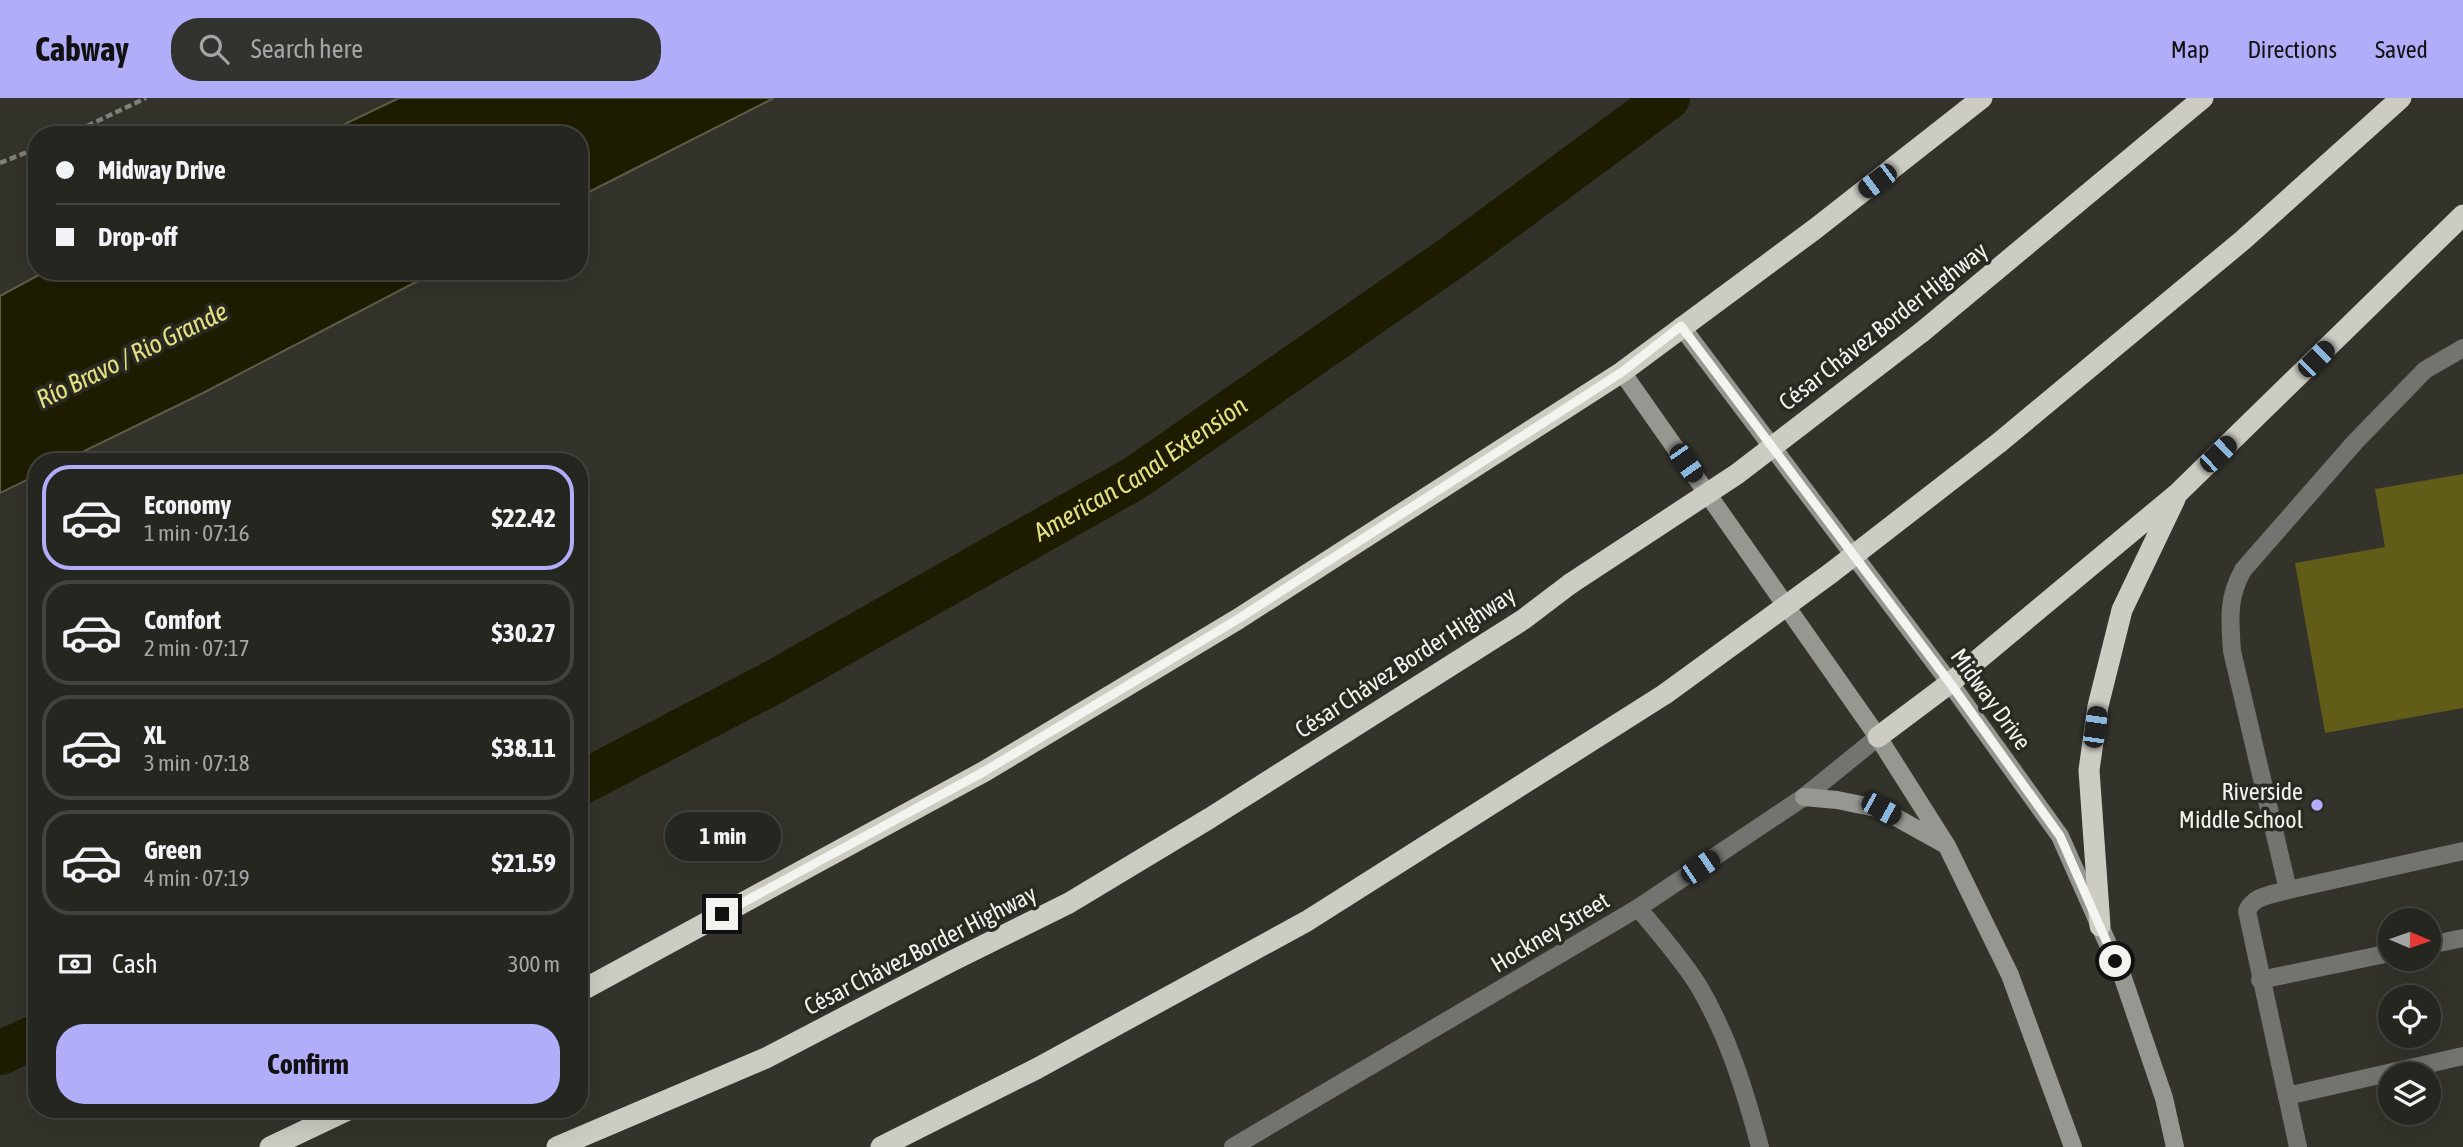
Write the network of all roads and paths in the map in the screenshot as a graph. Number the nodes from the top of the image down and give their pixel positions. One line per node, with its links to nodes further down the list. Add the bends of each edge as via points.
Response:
1 (146, 98): 5 (path)
2 (1982, 98): 9 (highway, via 1815,229)
3 (2203, 98): 30 (highway, César Chávez Border Highway, bridge, via 1922,332 1737,474 1524,619 1069,903 766,1058)
4 (2401, 98): 31 (highway, bridge, via 2243,240 2000,442 1665,694 1307,921 1036,1069)
5 (87, 126)
6 (28, 152): 7 (path)
7 (0, 163)
8 (2463, 215): 12 (highway)
9 (1681, 326): 11 (highway); 13 (main road, Midway Drive)
10 (2463, 348): 18 (street, via 2425,370 2355,442 2243,570 2234,587 2229,610 2232,651)
11 (1622, 372): 14 (main road); 25 (highway, via 1238,619 996,764)
12 (2178, 493): 13 (highway); 20 (highway, via 2122,610 2098,706 2089,770)
13 (1950, 683): 14 (highway); 20 (main road, Midway Drive, via 2060,836)
14 (1878, 737): 15 (street, Hockney Street); 16 (main road)
15 (1804, 797): 16 (main road, via 1881,809); 19 (street, Hockney Street)
16 (1947, 846): 34 (main road, via 2010,975)
17 (2463, 851): 18 (street)
18 (2287, 890): 24 (street, via 2256,899 2247,911)
19 (1638, 908): 32 (street, Hockney Street); 33 (street, via 1698,985 1725,1037)
20 (2100, 926): 35 (main road, Midway Drive, via 2164,1098)
21 (2463, 938): 22 (street)
22 (2441, 943)
23 (2378, 955): 24 (street)
24 (2260, 980): 27 (street)
25 (588, 987)
26 (2463, 1056): 27 (street)
27 (2287, 1096): 36 (street)
28 (331, 1118): 29 (highway)
29 (270, 1147)
30 (558, 1147)
31 (881, 1147)
32 (1233, 1147)
33 (1760, 1147)
34 (2073, 1147)
35 (2175, 1147)
36 (2298, 1147)

